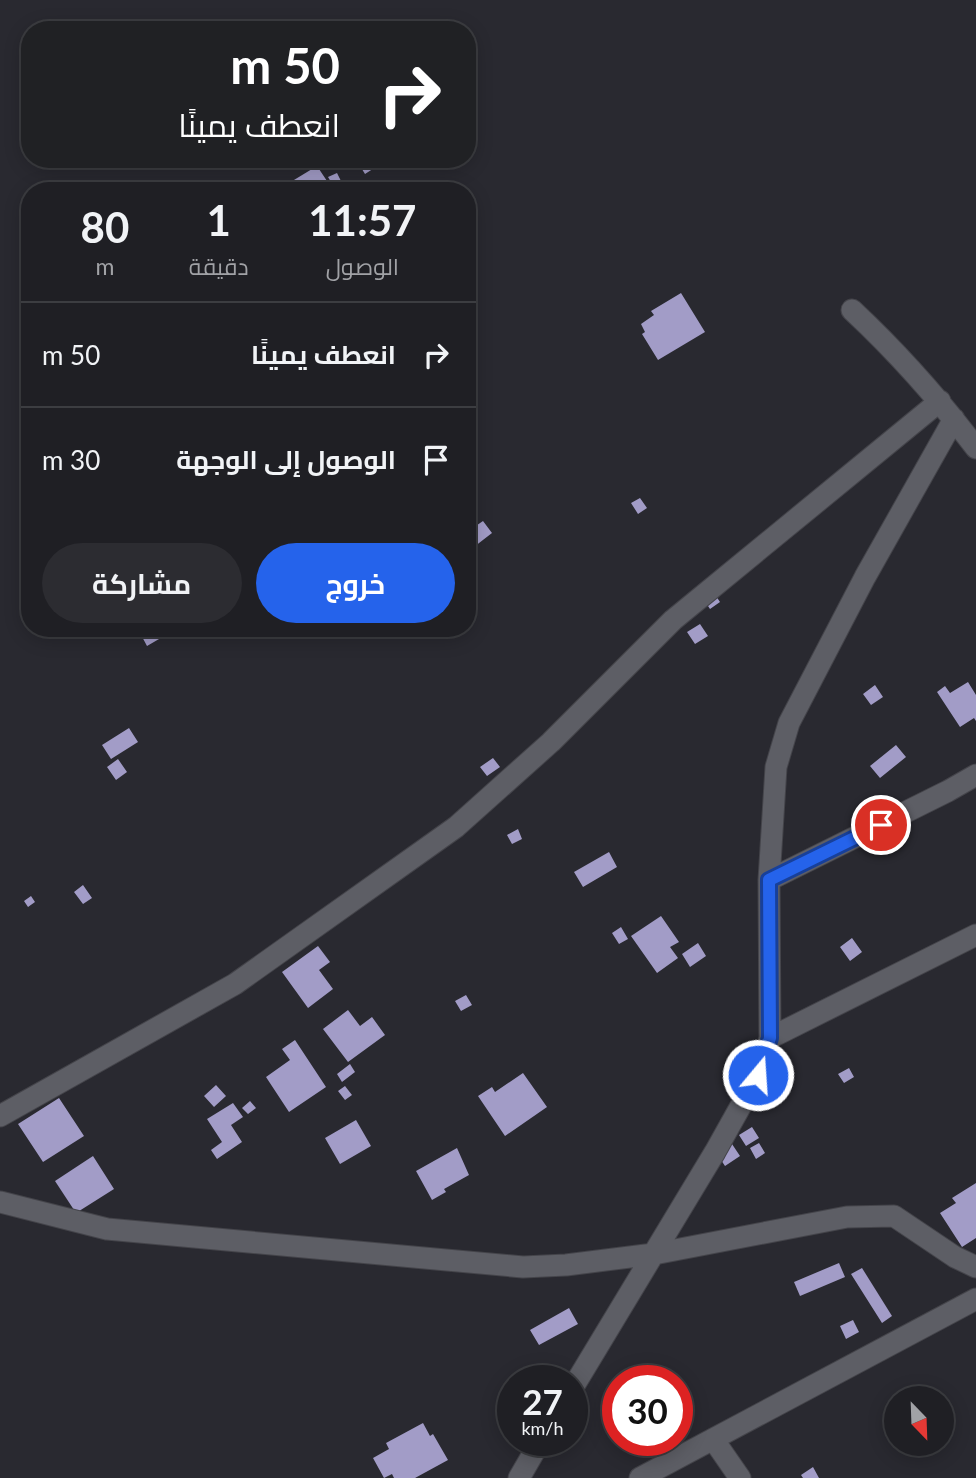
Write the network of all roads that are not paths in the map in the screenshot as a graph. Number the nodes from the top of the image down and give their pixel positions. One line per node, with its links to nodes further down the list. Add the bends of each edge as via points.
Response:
1 (852, 310): 2 (street)
2 (940, 401): 3 (street); 9 (street, via 673,620 456,827 235,984)
3 (954, 419): 4 (street); 6 (street, via 789,723 776,767)
4 (976, 448)
5 (976, 775): 6 (street)
6 (769, 880): 8 (street)
7 (976, 935): 8 (street)
8 (770, 1038): 11 (street, via 758,1075)
9 (0, 1116)
10 (0, 1202): 11 (street, via 107,1229 523,1267)
11 (654, 1254): 12 (street, via 847,1217 894,1216); 14 (street)
12 (976, 1267)
13 (976, 1299): 15 (street)
14 (587, 1365)
15 (713, 1439): 18 (street); 19 (street)
16 (532, 1456): 17 (street)
17 (519, 1478)
18 (640, 1478)
19 (740, 1478)

